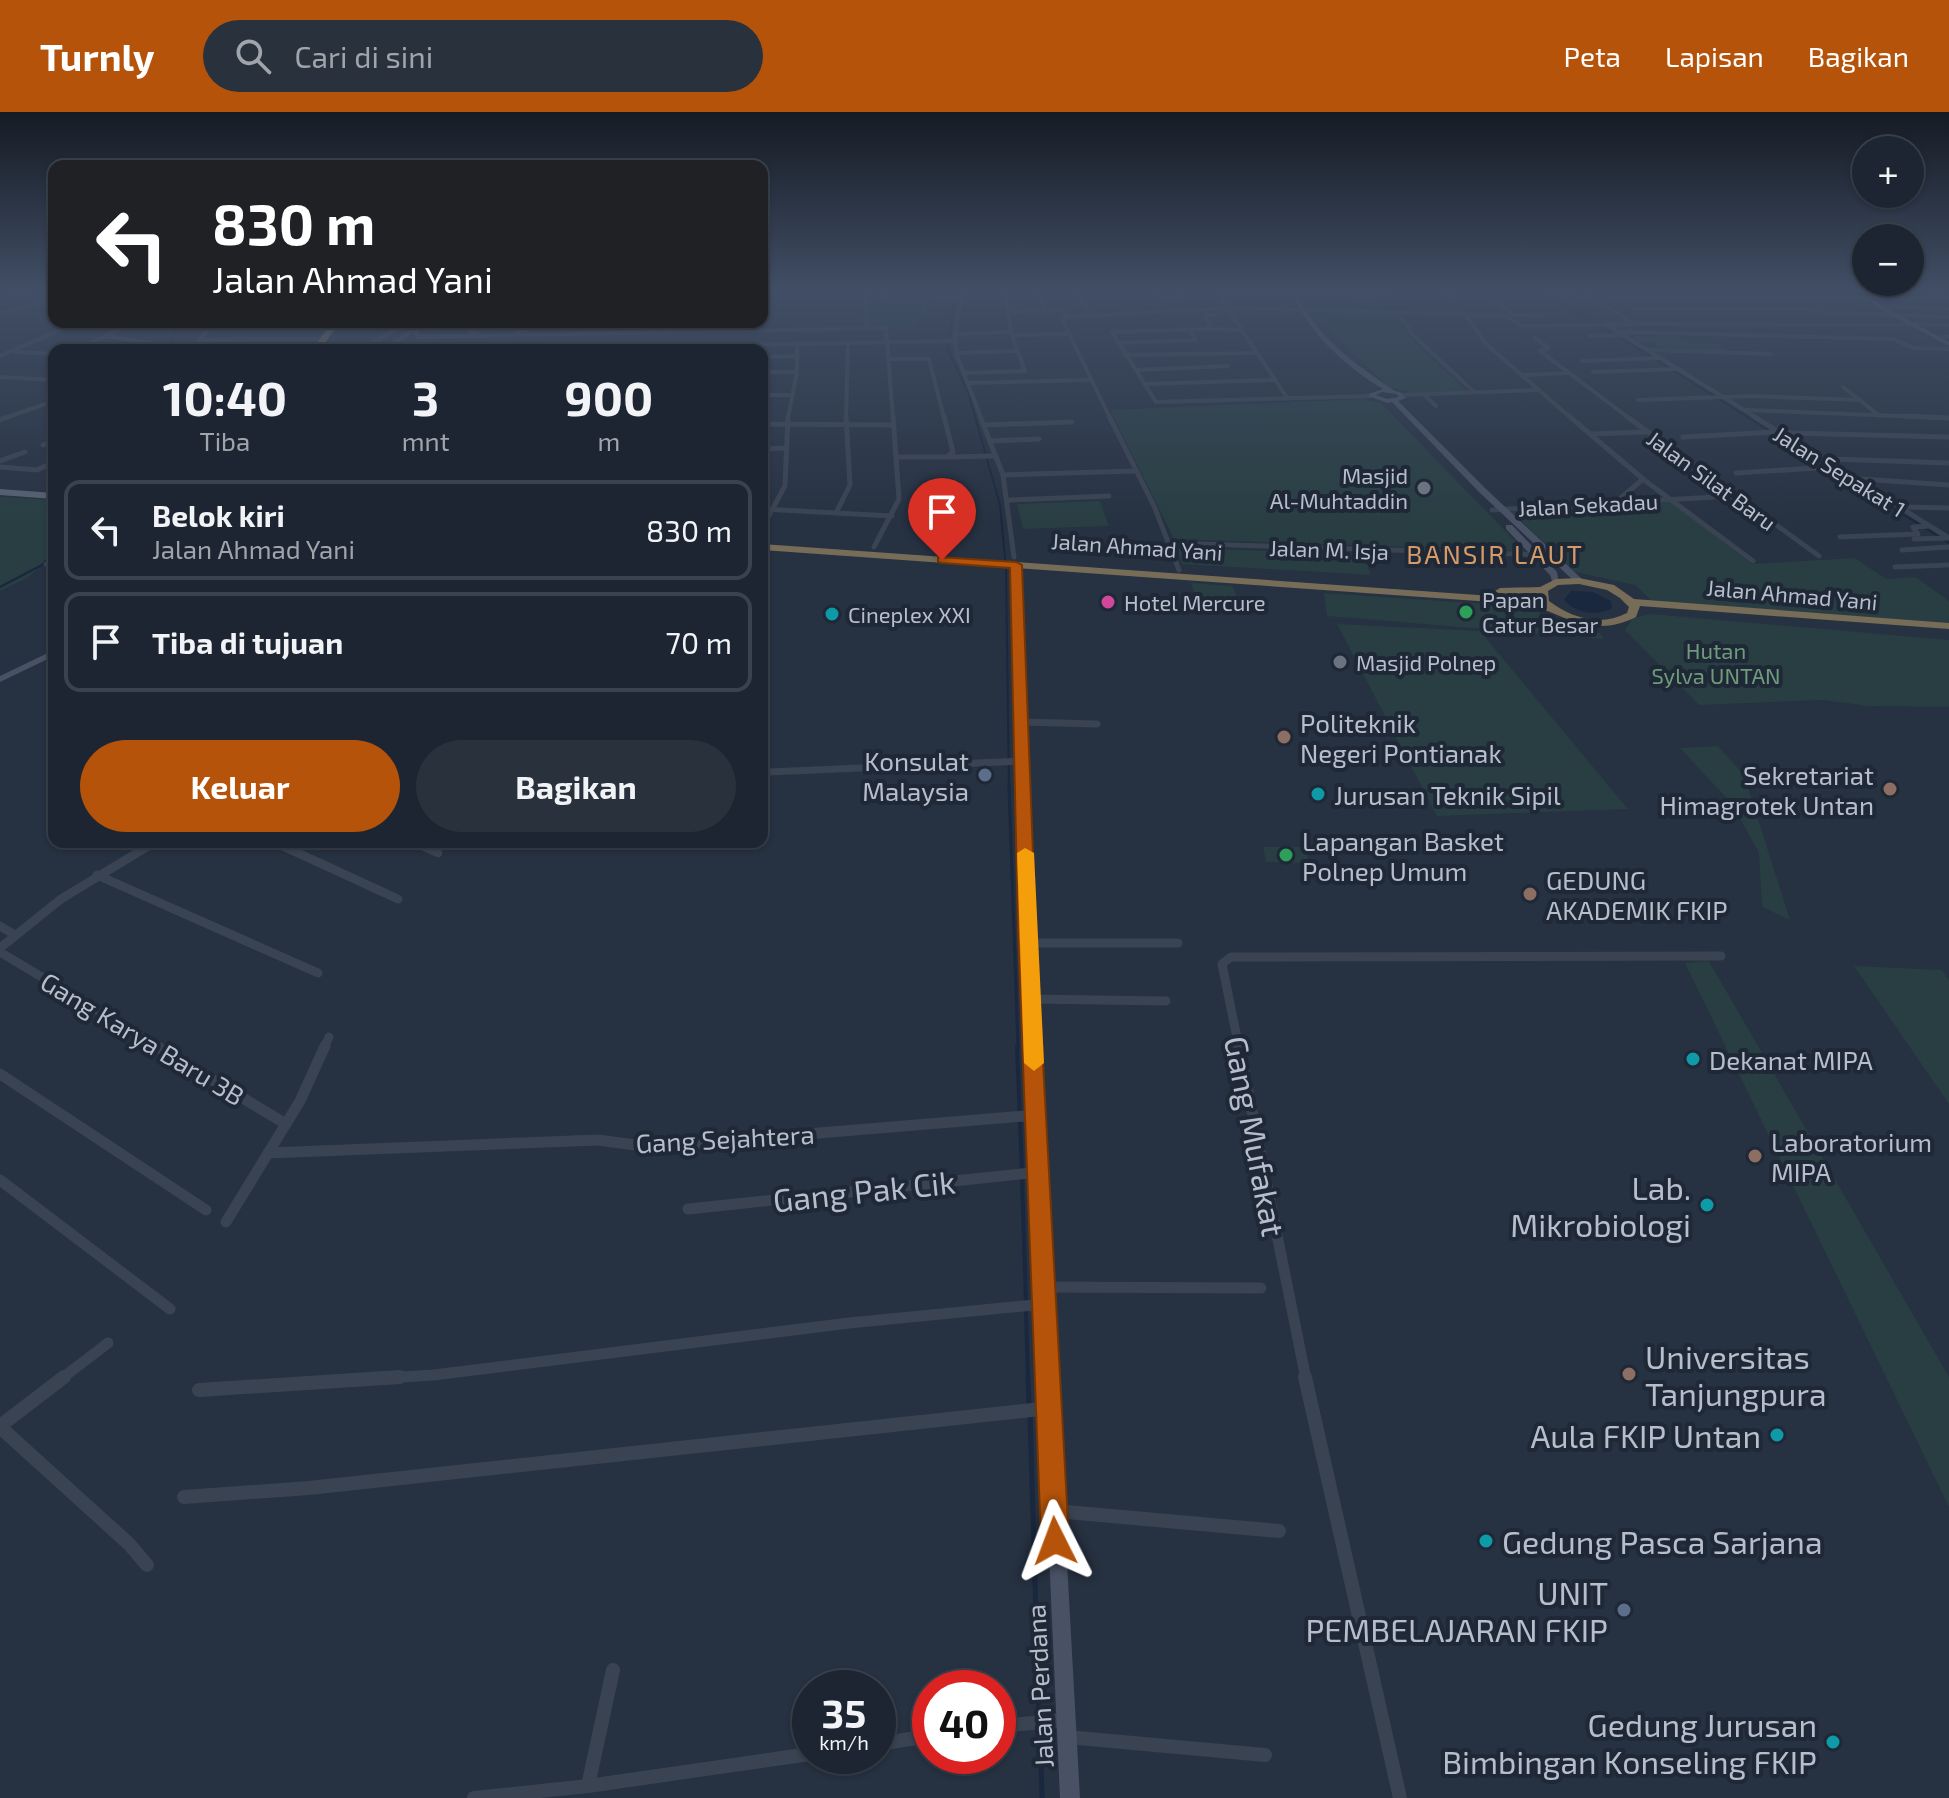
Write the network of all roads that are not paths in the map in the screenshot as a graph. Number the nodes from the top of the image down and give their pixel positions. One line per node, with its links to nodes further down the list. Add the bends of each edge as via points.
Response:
1 (798, 368): 17 (street)
2 (847, 368): 51 (street)
3 (890, 368): 52 (street)
4 (931, 368): 68 (street, via 949,430 953,454)
5 (962, 368): 19 (street)
6 (1024, 368): 19 (street)
7 (1083, 368): 24 (street)
8 (1189, 368): 15 (street)
9 (1267, 368): 25 (street)
10 (1358, 368): 26 (street)
11 (1448, 368): 32 (street)
12 (1513, 368): 21 (street, Jalan Sekadau)
13 (1561, 368): 20 (street, Jalan Silat Baru)
14 (1676, 369): 18 (street); 37 (street, Jalan Sepakat 1)
15 (1136, 370): 28 (street)
16 (768, 372): 17 (street)
17 (797, 372): 36 (street)
18 (1593, 372)
19 (964, 373): 27 (street)
20 (1568, 373): 21 (street); 54 (street, Jalan Silat Baru)
21 (1522, 375): 30 (street, Jalan Sekadau)
22 (0, 377): 23 (street)
23 (48, 380)
24 (1088, 380): 27 (street); 75 (street)
25 (1276, 380): 28 (street); 38 (street)
26 (1372, 382): 31 (street); 33 (street)
27 (968, 383): 53 (street)
28 (1146, 384): 38 (street, via 1159,403)
29 (1843, 387): 41 (street)
30 (1538, 390): 32 (street); 56 (street, Jalan Sekadau)
31 (1392, 391): 33 (street); 39 (street)
32 (1474, 392): 34 (street)
33 (1372, 394): 38 (street); 39 (street)
34 (1423, 394): 39 (street); 43 (street)
35 (768, 395): 36 (street)
36 (792, 395): 50 (street)
37 (1716, 396): 40 (street); 41 (street); 44 (street, Jalan Sepakat 1)
38 (1288, 399)
39 (1395, 399): 80 (street)
40 (1638, 400)
41 (1860, 400): 45 (street)
42 (48, 403): 47 (street)
43 (1436, 406)
44 (1742, 410): 45 (street); 55 (street, Jalan Sepakat 1)
45 (1880, 416): 46 (street)
46 (1949, 418)
47 (0, 420)
48 (1072, 422): 53 (street)
49 (768, 424): 50 (street)
50 (787, 424): 51 (street); 63 (street)
51 (846, 425): 52 (street); 96 (street, via 850,485)
52 (893, 425): 67 (street)
53 (984, 425): 60 (street)
54 (1645, 432): 56 (street); 86 (street, Jalan Silat Baru)
55 (1772, 432): 57 (street); 74 (street, Jalan Sepakat 1)
56 (1592, 434): 78 (street, Jalan Sekadau)
57 (1683, 437)
58 (1949, 437): 69 (street, via 1789,433)
59 (1039, 439): 60 (street)
60 (990, 441): 66 (street)
61 (48, 443): 62 (street)
62 (43, 445)
63 (787, 448): 64 (street); 93 (street, via 785,486)
64 (768, 449)
65 (25, 452): 70 (street)
66 (996, 456): 68 (street); 77 (street)
67 (896, 457): 68 (street); 97 (street, via 899,499)
68 (947, 457)
69 (1831, 459): 71 (street); 81 (street, via 1871,483)
70 (0, 461)
71 (1949, 463)
72 (48, 465): 73 (street, via 37,470)
73 (0, 467)
74 (1828, 467): 76 (street); 79 (street, Jalan Sepakat 1)
75 (1135, 471): 77 (street); 107 (street)
76 (1736, 473)
77 (1003, 475): 88 (street)
78 (1643, 479): 87 (street, Jalan Sekadau); 89 (street)
79 (1865, 486): 81 (street); 90 (street, Jalan Sepakat 1)
80 (1474, 487): 94 (street); 95 (street)
81 (1949, 487)
82 (0, 489): 83 (main road); 84 (main road)
83 (48, 489)
84 (48, 495)
85 (1109, 496): 88 (street)
86 (1732, 496): 87 (street, Jalan Sekadau); 116 (street, Jalan Silat Baru)
87 (1673, 499): 89 (street, Jalan Sekadau); 119 (street, Jalan Sekadau)
88 (1009, 500): 118 (street)
89 (1615, 503): 95 (street, Jalan Sekadau)
90 (1898, 507): 91 (street); 99 (street, Jalan Sepakat 1)
91 (1949, 508)
92 (768, 509): 93 (street)
93 (774, 509): 96 (street); 98 (street)
94 (1492, 510): 95 (street, Jalan Sekadau); 114 (street)
95 (1503, 510): 115 (street)
96 (836, 513): 97 (street)
97 (892, 516): 109 (street)
98 (768, 518)
99 (1927, 527): 100 (street); 102 (street, via 1913,528 1918,534); 104 (street, Jalan Sepakat 1)
100 (1949, 530)
101 (1259, 535): 110 (street)
102 (1840, 537)
103 (1293, 538): 112 (street)
104 (1944, 538): 106 (street)
105 (768, 539): 109 (highway, Jalan Ahmad Yani)
106 (1855, 541)
107 (1170, 543): 110 (street, Jalan M. Isja); 122 (street)
108 (768, 547): 117 (highway, Jalan Ahmad Yani)
109 (874, 547): 117 (highway, Jalan Ahmad Yani)
110 (1261, 547): 112 (street, Jalan M. Isja)
111 (1949, 547): 113 (street)
112 (1293, 548): 114 (street, Jalan M. Isja)
113 (1902, 550)
114 (1537, 555): 115 (street, Jalan M. Isja); 124 (street)
115 (1549, 555): 123 (street)
116 (1819, 556)
117 (996, 559): 118 (highway, Jalan Ahmad Yani)
118 (1013, 561): 122 (highway, Jalan Ahmad Yani); 126 (highway, Jalan Ahmad Yani); 135 (street, Jalan Perdana)
119 (1753, 561)
120 (1949, 565): 121 (street)
121 (1895, 567)
122 (1179, 570): 126 (highway, Jalan Ahmad Yani)
123 (1579, 581): 124 (highway); 127 (highway, via 1617,590)
124 (1556, 582): 125 (highway)
125 (1542, 590): 126 (highway); 128 (highway)
126 (1507, 596): 128 (highway)
127 (1634, 607): 128 (highway, via 1628,619 1606,624 1574,619); 129 (highway, Jalan Ahmad Yani); 130 (highway, Jalan Ahmad Yani)
128 (1551, 608)
129 (1949, 626)
130 (1949, 634)
131 (48, 649): 133 (street)
132 (48, 656): 134 (street)
133 (0, 672)
134 (0, 679)
135 (1021, 722): 136 (street); 137 (street, Jalan Perdana)
136 (1097, 724)
137 (1019, 761): 138 (street); 147 (street, Jalan Perdana)
138 (768, 772)
139 (144, 848): 143 (street)
140 (287, 848): 144 (street)
141 (427, 848): 142 (street)
142 (438, 853)
143 (97, 875): 146 (street); 151 (street)
144 (398, 899)
145 (0, 926): 146 (street)
146 (15, 935): 149 (street)
147 (1027, 943): 148 (street); 152 (street, Jalan Perdana)
148 (1178, 943)
149 (0, 950): 157 (street, Gang Karya Baru 3B)
150 (1721, 956): 184 (street, Gang Mufakat, via 1231,957 1222,964 1307,1385)
151 (318, 973)
152 (1030, 999): 153 (street); 156 (street, Jalan Perdana)
153 (1166, 1001)
154 (329, 1037): 157 (street)
155 (0, 1074): 162 (street)
156 (1031, 1115): 158 (street, Gang Sejahtera, via 650,1147 598,1140); 159 (street, Jalan Perdana)
157 (286, 1124): 158 (street)
158 (268, 1153): 163 (street)
159 (1039, 1172): 161 (street, Gang Pak Cik); 164 (street, Jalan Perdana)
160 (0, 1180): 167 (street)
161 (688, 1209)
162 (206, 1210)
163 (226, 1222)
164 (1043, 1287): 165 (street); 166 (street, Jalan Perdana)
165 (1261, 1288)
166 (1038, 1305): 169 (street, via 434,1375); 170 (street, Jalan Perdana)
167 (170, 1309)
168 (108, 1343): 171 (street)
169 (199, 1390)
170 (1044, 1408): 172 (street); 173 (street, Jalan Perdana)
171 (0, 1427): 175 (street)
172 (184, 1497)
173 (1053, 1511): 174 (street); 178 (street, Jalan Perdana)
174 (1279, 1531)
175 (147, 1565)
176 (613, 1670): 181 (street)
177 (1016, 1726): 178 (street)
178 (1061, 1726): 179 (street); 183 (street, Jalan Perdana)
179 (1265, 1755)
180 (792, 1757): 181 (street)
181 (588, 1786): 182 (street)
182 (474, 1798)
183 (1070, 1798)
184 (1400, 1798)

